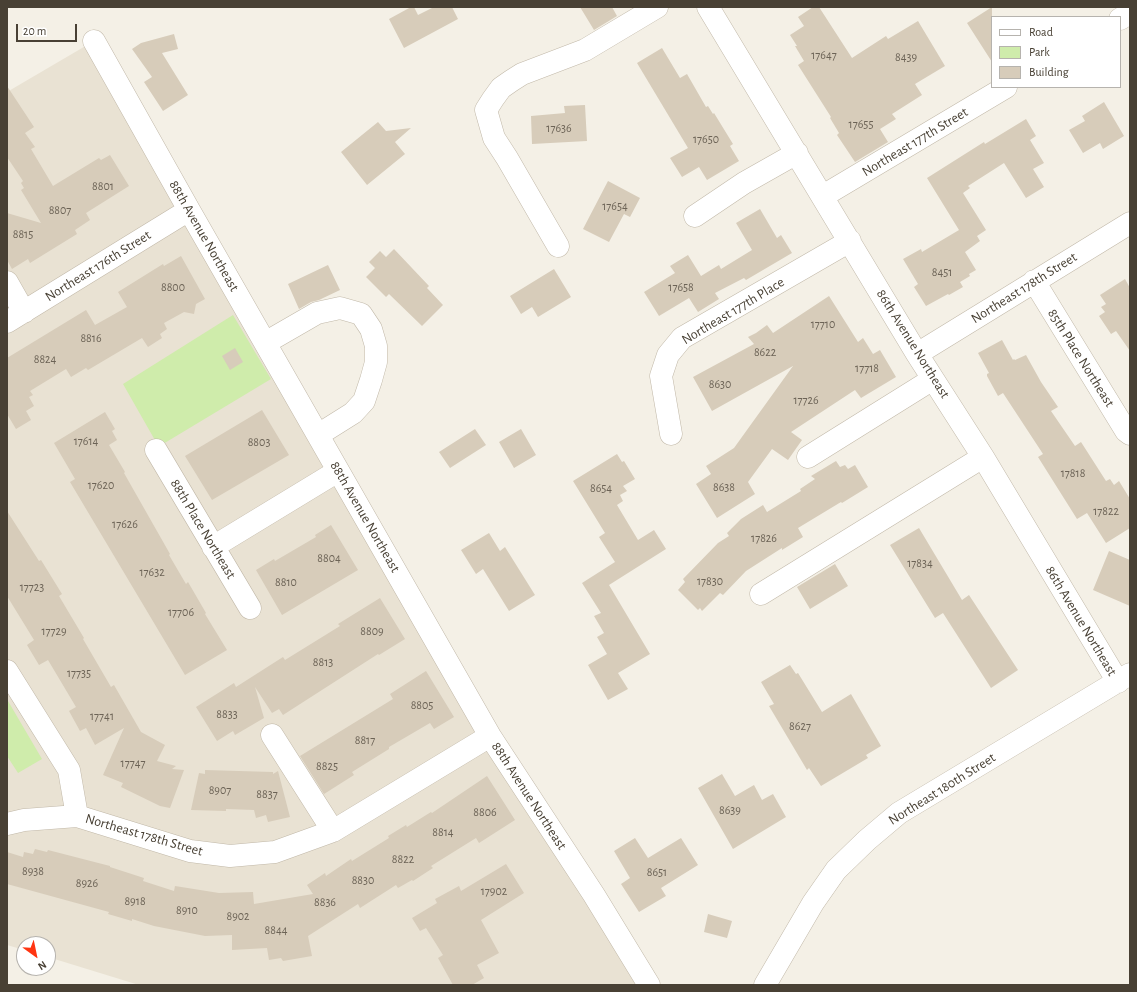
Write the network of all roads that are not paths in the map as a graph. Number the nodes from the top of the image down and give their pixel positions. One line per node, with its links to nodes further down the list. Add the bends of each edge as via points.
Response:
1 (656, 7): 13 (street, via 585,50 522,74 501,88 486,110 494,138)
2 (708, 7): 7 (street, 86th Avenue Northeast)
3 (1130, 13): 4 (street)
4 (1121, 18)
5 (94, 41): 9 (street, 88th Avenue Northeast)
6 (1004, 88): 8 (street, Northeast 177th Street)
7 (797, 154): 8 (street, 86th Avenue Northeast); 10 (street, via 744,183)
8 (823, 196): 12 (street, 86th Avenue Northeast)
9 (189, 210): 16 (street, Northeast 176th Street); 17 (street, 88th Avenue Northeast)
10 (695, 216)
11 (1130, 223): 15 (street, Northeast 178th Street)
12 (850, 241): 18 (street, 86th Avenue Northeast); 20 (street, Northeast 177th Place, via 682,338 668,355 661,376)
13 (558, 246)
14 (7, 282): 16 (street)
15 (1034, 282): 18 (street, Northeast 178th Street); 21 (street, 85th Place Northeast)
16 (15, 317)
17 (265, 343): 22 (street, 88th Avenue Northeast); 22 (street, via 317,313 340,308 361,314 371,329 376,346 376,362 364,401 353,413)
18 (918, 354): 19 (street, 86th Avenue Northeast)
19 (933, 379): 24 (street); 25 (street, 86th Avenue Northeast)
20 (671, 434)
21 (1130, 434)
22 (318, 436): 26 (street, 88th Avenue Northeast)
23 (156, 450): 27 (street, 88th Place Northeast)
24 (808, 457)
25 (983, 457): 28 (street); 31 (street, 86th Avenue Northeast)
26 (338, 471): 27 (street); 33 (street, 88th Avenue Northeast)
27 (213, 547): 29 (street, 88th Place Northeast)
28 (761, 594)
29 (250, 608)
30 (7, 671): 34 (street, via 69,770)
31 (1124, 678): 38 (street, Northeast 180th Street, via 899,813 867,840 836,870 813,902)
32 (272, 735): 36 (street)
33 (490, 736): 36 (street, Northeast 178th Street); 37 (street, 88th Avenue Northeast, via 594,895)
34 (77, 816): 35 (street, Northeast 178th Street, via 24,820); 36 (street, Northeast 178th Street, via 190,851 230,856 275,852)
35 (7, 824)
36 (333, 831)
37 (649, 985)
38 (765, 985)

